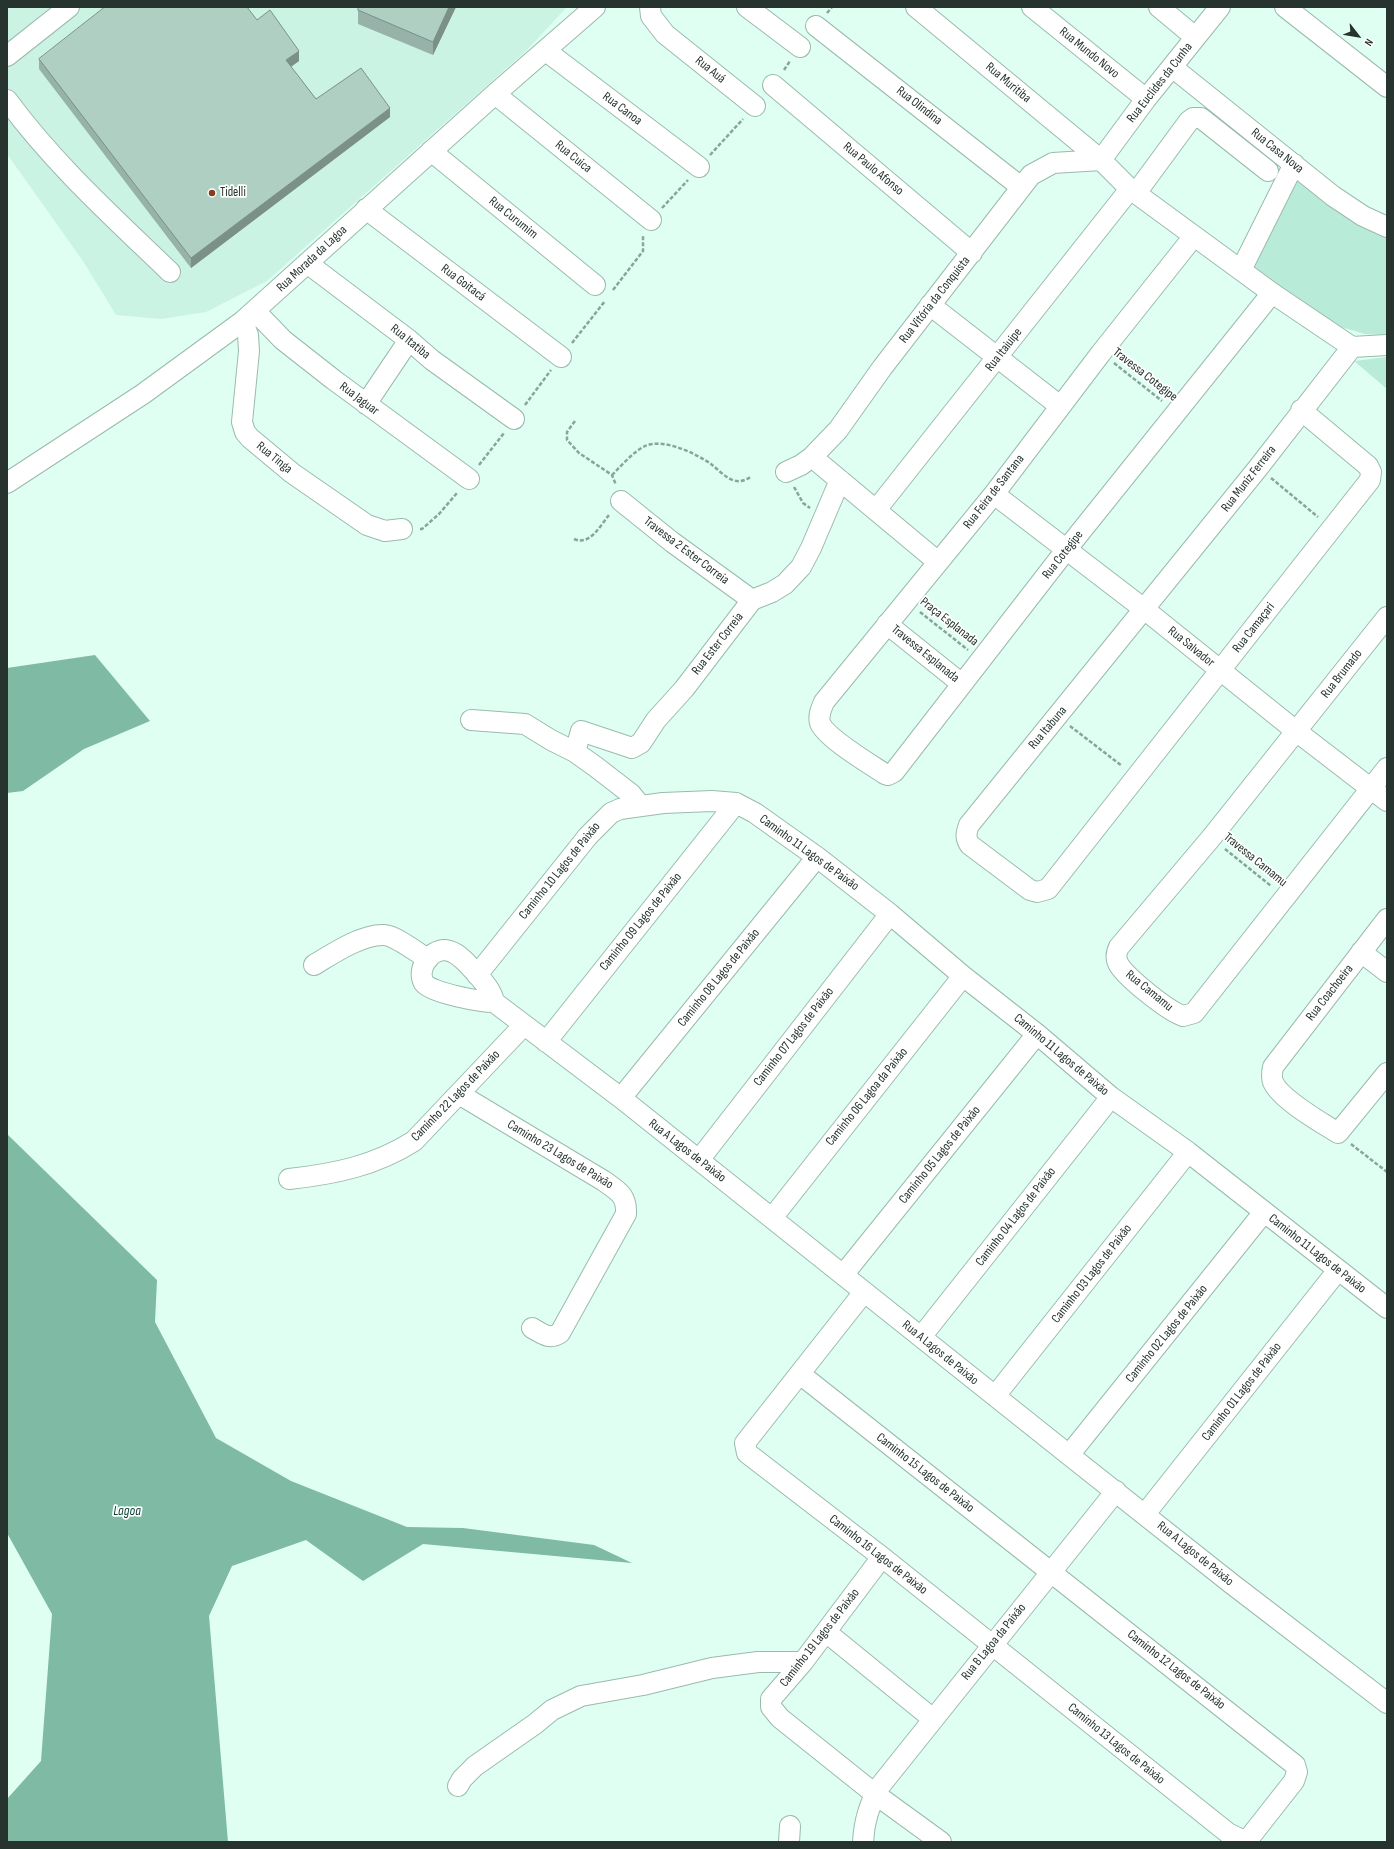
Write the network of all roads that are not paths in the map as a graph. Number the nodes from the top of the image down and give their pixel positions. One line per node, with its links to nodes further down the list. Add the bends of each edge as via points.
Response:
1 (69, 7): 14 (street)
2 (650, 7): 21 (street, Rua Auá, via 651,16 665,34)
3 (747, 7): 12 (street)
4 (916, 7): 23 (street, Rua Muritiba)
5 (1032, 7): 19 (street, Rua Mundo Novo)
6 (1159, 7): 11 (street)
7 (1220, 7): 11 (street, Rua Euclides da Cunha)
8 (1285, 7): 17 (street)
9 (584, 10): 13 (street, Rua Morada da Lagoa)
10 (816, 26): 27 (street, Rua Olindina)
11 (1195, 37): 15 (street, Rua Euclides da Cunha)
12 (800, 47)
13 (546, 51): 18 (street, Rua Morada da Lagoa); 25 (street, Rua Canoa)
14 (7, 56)
15 (1172, 67): 19 (street, Rua Euclides da Cunha); 24 (street, Rua Casa Nova)
16 (773, 85): 33 (street, Rua Paulo Afonso)
17 (1387, 87)
18 (495, 94): 22 (street, Rua Morada da Lagoa); 30 (street, Rua Cuica)
19 (1146, 99): 23 (street, Rua Euclides da Cunha)
20 (7, 100): 36 (street, via 35,136 94,199)
21 (755, 106)
22 (431, 151): 29 (street, Rua Morada da Lagoa); 37 (street, Rua Curumim)
23 (1101, 160): 27 (street, Rua Vitória da Conquista, via 1053,162 1031,175); 28 (street)
24 (1294, 164): 31 (street, Rua Casa Nova, via 1333,196 1363,216); 35 (street)
25 (699, 167)
26 (1268, 171): 28 (street, Rua Itaiuipe, via 1201,118 1193,118)
27 (1021, 187): 33 (street, Rua Vitória da Conquista)
28 (1133, 191): 32 (street); 45 (street, Rua Itaiuipe)
29 (366, 209): 34 (street, Rua Morada da Lagoa); 44 (street, Rua Goitacá)
30 (651, 220)
31 (1387, 227)
32 (1194, 236): 35 (street); 47 (street, Rua Feira de Santana)
33 (972, 253): 39 (street, Rua Vitória da Conquista)
34 (307, 263): 40 (street, Rua Morada da Lagoa); 41 (street, Rua Itatiba)
35 (1242, 270): 38 (street)
36 (170, 272)
37 (595, 285)
38 (1272, 293): 43 (street); 59 (street, Rua Cotegipe)
39 (930, 305): 45 (street); 50 (street, Rua Vitória da Conquista, via 838,430)
40 (249, 316): 46 (street, Rua Jaguar); 54 (street, Rua Morada da Lagoa, via 142,394); 58 (street, Rua Tinga, via 249,351 242,422 245,432 292,473 367,525 385,531)
41 (409, 340): 46 (street); 49 (street, Rua Itatiba, via 432,360)
42 (1387, 345): 43 (street)
43 (1352, 347): 48 (street, Rua Muniz Ferreira)
44 (561, 357)
45 (997, 358): 47 (street); 57 (street, Rua Itaiuipe)
46 (366, 404): 52 (street, Rua Jaguar)
47 (1060, 406): 55 (street, Rua Feira de Santana)
48 (1301, 410): 62 (street, Rua Muniz Ferreira, via 1258,468); 65 (street, Rua Camaçari, via 1370,469 1371,476)
49 (514, 419)
50 (812, 457): 51 (street, Rua Vitória da Conquista); 53 (street)
51 (786, 472)
52 (469, 479)
53 (840, 480): 57 (street); 61 (street, Rua Ester Correia, via 807,557 785,584)
54 (7, 483)
55 (994, 494): 59 (street, Rua Salvador); 60 (street, Rua Feira de Santana)
56 (622, 501): 61 (street, Travessa 2 Ester Correia, via 672,542)
57 (876, 510): 60 (street)
58 (402, 529)
59 (1066, 550): 62 (street, Rua Salvador); 66 (street, Rua Cotegipe)
60 (938, 562): 64 (street, Rua Feira de Santana)
61 (752, 600): 70 (street, Rua Ester Correia, via 684,689 656,720 639,746 632,748 582,731)
62 (1144, 609): 65 (street, Rua Salvador); 76 (street, Rua Itabuna, via 969,825 967,841)
63 (1387, 617): 68 (street, Rua Brumado)
64 (887, 624): 66 (street, Travessa Esplanada); 69 (street, Rua Feira de Santana, via 824,702 821,710 821,724)
65 (1221, 671): 68 (street, Rua Salvador); 76 (street, Rua Camaçari, via 1048,889 1037,892 1025,886)
66 (962, 684): 69 (street, Rua Cotegipe, via 891,774 885,774)
67 (471, 720): 70 (street, via 521,722)
68 (1296, 731): 72 (street, Rua Salvador); 72 (street, Rua Camamu, via 1211,838 1119,947 1116,957 1118,964 1130,978 1179,1015 1187,1016 1194,1013)
69 (844, 746)
70 (575, 752): 75 (street, via 631,794)
71 (1387, 768): 72 (street)
72 (1370, 788): 73 (street, Rua Salvador)
73 (1387, 801)
74 (736, 803): 75 (street, Caminho 10 Lagos de Paixão, via 712,801); 77 (street, Caminho 11 Lagos de Paixão, via 755,813); 89 (street, Caminho 09 Lagos de Paixão)
75 (640, 805): 84 (street, Caminho 10 Lagos de Paixão, via 611,813 598,824)
76 (975, 849)
77 (817, 857): 78 (street, Caminho 11 Lagos de Paixão); 93 (street, Caminho 08 Lagos de Paixão)
78 (890, 914): 85 (street, Caminho 11 Lagos de Paixão); 95 (street, Caminho 07 Lagos de Paixão)
79 (1387, 919): 80 (street, Rua Coachoeira)
80 (1362, 952): 83 (street); 90 (street, Rua Coachoeira, via 1273,1066 1273,1082 1295,1104 1338,1133)
81 (428, 959): 82 (street, via 385,935 369,937 338,950); 84 (street, Rua A Lagos de Paixão, via 437,951 445,950 454,953); 86 (street, Rua A Lagos de Paixão, via 421,977 428,987 443,993)
82 (314, 966)
83 (1387, 972)
84 (477, 975): 86 (street, Rua A Lagos de Paixão, via 489,990)
85 (963, 976): 88 (street, Caminho 11 Lagos de Paixão); 98 (street, Caminho 06 Lagoa da Paixão)
86 (494, 1002): 87 (street, Rua A Lagos de Paixão)
87 (524, 1025): 89 (street, Rua A Lagos de Paixão); 91 (street, Caminho 22 Lagos de Paixão)
88 (1037, 1034): 92 (street, Caminho 11 Lagos de Paixão); 100 (street, Caminho 05 Lagos de Paixão)
89 (546, 1042): 93 (street, Rua A Lagos de Paixão)
90 (1387, 1073)
91 (459, 1094): 96 (street, Caminho 22 Lagos de Paixão, via 414,1141 393,1154 363,1165); 103 (street, Caminho 23 Lagos de Paixão, via 604,1181 618,1191 626,1204 626,1214 560,1333 548,1337)
92 (1111, 1097): 94 (street, Caminho 11 Lagos de Paixão); 104 (street, Caminho 04 Lagos de Paixão)
93 (622, 1098): 95 (street, Rua A Lagos de Paixão)
94 (1188, 1152): 97 (street, Caminho 11 Lagos de Paixão); 106 (street, Caminho 03 Lagos de Paixão)
95 (699, 1160): 98 (street, Rua A Lagos de Paixão)
96 (289, 1180)
97 (1264, 1212): 99 (street, Caminho 11 Lagos de Paixão); 107 (street, Caminho 02 Lagos de Paixão)
98 (772, 1218): 100 (street, Rua A Lagos de Paixão)
99 (1338, 1270): 102 (street, Caminho 11 Lagos de Paixão); 109 (street, Caminho 01 Lagos de Paixão)
100 (843, 1275): 101 (street, Rua A Lagos de Paixão)
101 (864, 1292): 104 (street, Rua A Lagos de Paixão); 105 (street, Caminho 16 Lagos de Paixão)
102 (1387, 1308)
103 (532, 1328)
104 (921, 1336): 106 (street, Rua A Lagos de Paixão)
105 (800, 1374): 110 (street, Caminho 16 Lagos de Paixão, via 745,1443 747,1453); 111 (street, Caminho 15 Lagos de Paixão)
106 (995, 1396): 107 (street, Rua A Lagos de Paixão)
107 (1069, 1456): 108 (street, Rua A Lagos de Paixão)
108 (1116, 1491): 109 (street, Rua A Lagos de Paixão); 111 (street, Rua B Lagoa da Paixão)
109 (1145, 1514): 115 (street, Rua A Lagos de Paixão)
110 (882, 1557): 112 (street, Caminho 19 Lagos de Paixão); 113 (street, Caminho 16 Lagos de Paixão)
111 (1051, 1572): 113 (street, Rua B Lagoa da Paixão); 119 (street, Caminho 12 Lagos de Paixão, via 1295,1765 1297,1772 1294,1781 1250,1837)
112 (826, 1632): 114 (street, Caminho 19 Lagos de Paixão); 116 (street)
113 (992, 1644): 116 (street, Rua B Lagoa da Paixão); 119 (street, Caminho 13 Lagos de Paixão, via 1222,1828)
114 (803, 1662): 117 (street, via 758,1662 712,1668 643,1685 581,1696 552,1710 481,1762); 118 (street, Caminho 19 Lagos de Paixão, via 771,1699 772,1709)
115 (1387, 1703)
116 (933, 1718): 118 (street, Rua B Lagoa da Paixão)
117 (458, 1786)
118 (875, 1794): 120 (street, Rua B Lagoa da Paixão, via 866,1818); 121 (street)
119 (1242, 1840)
120 (862, 1842)
121 (941, 1842)

